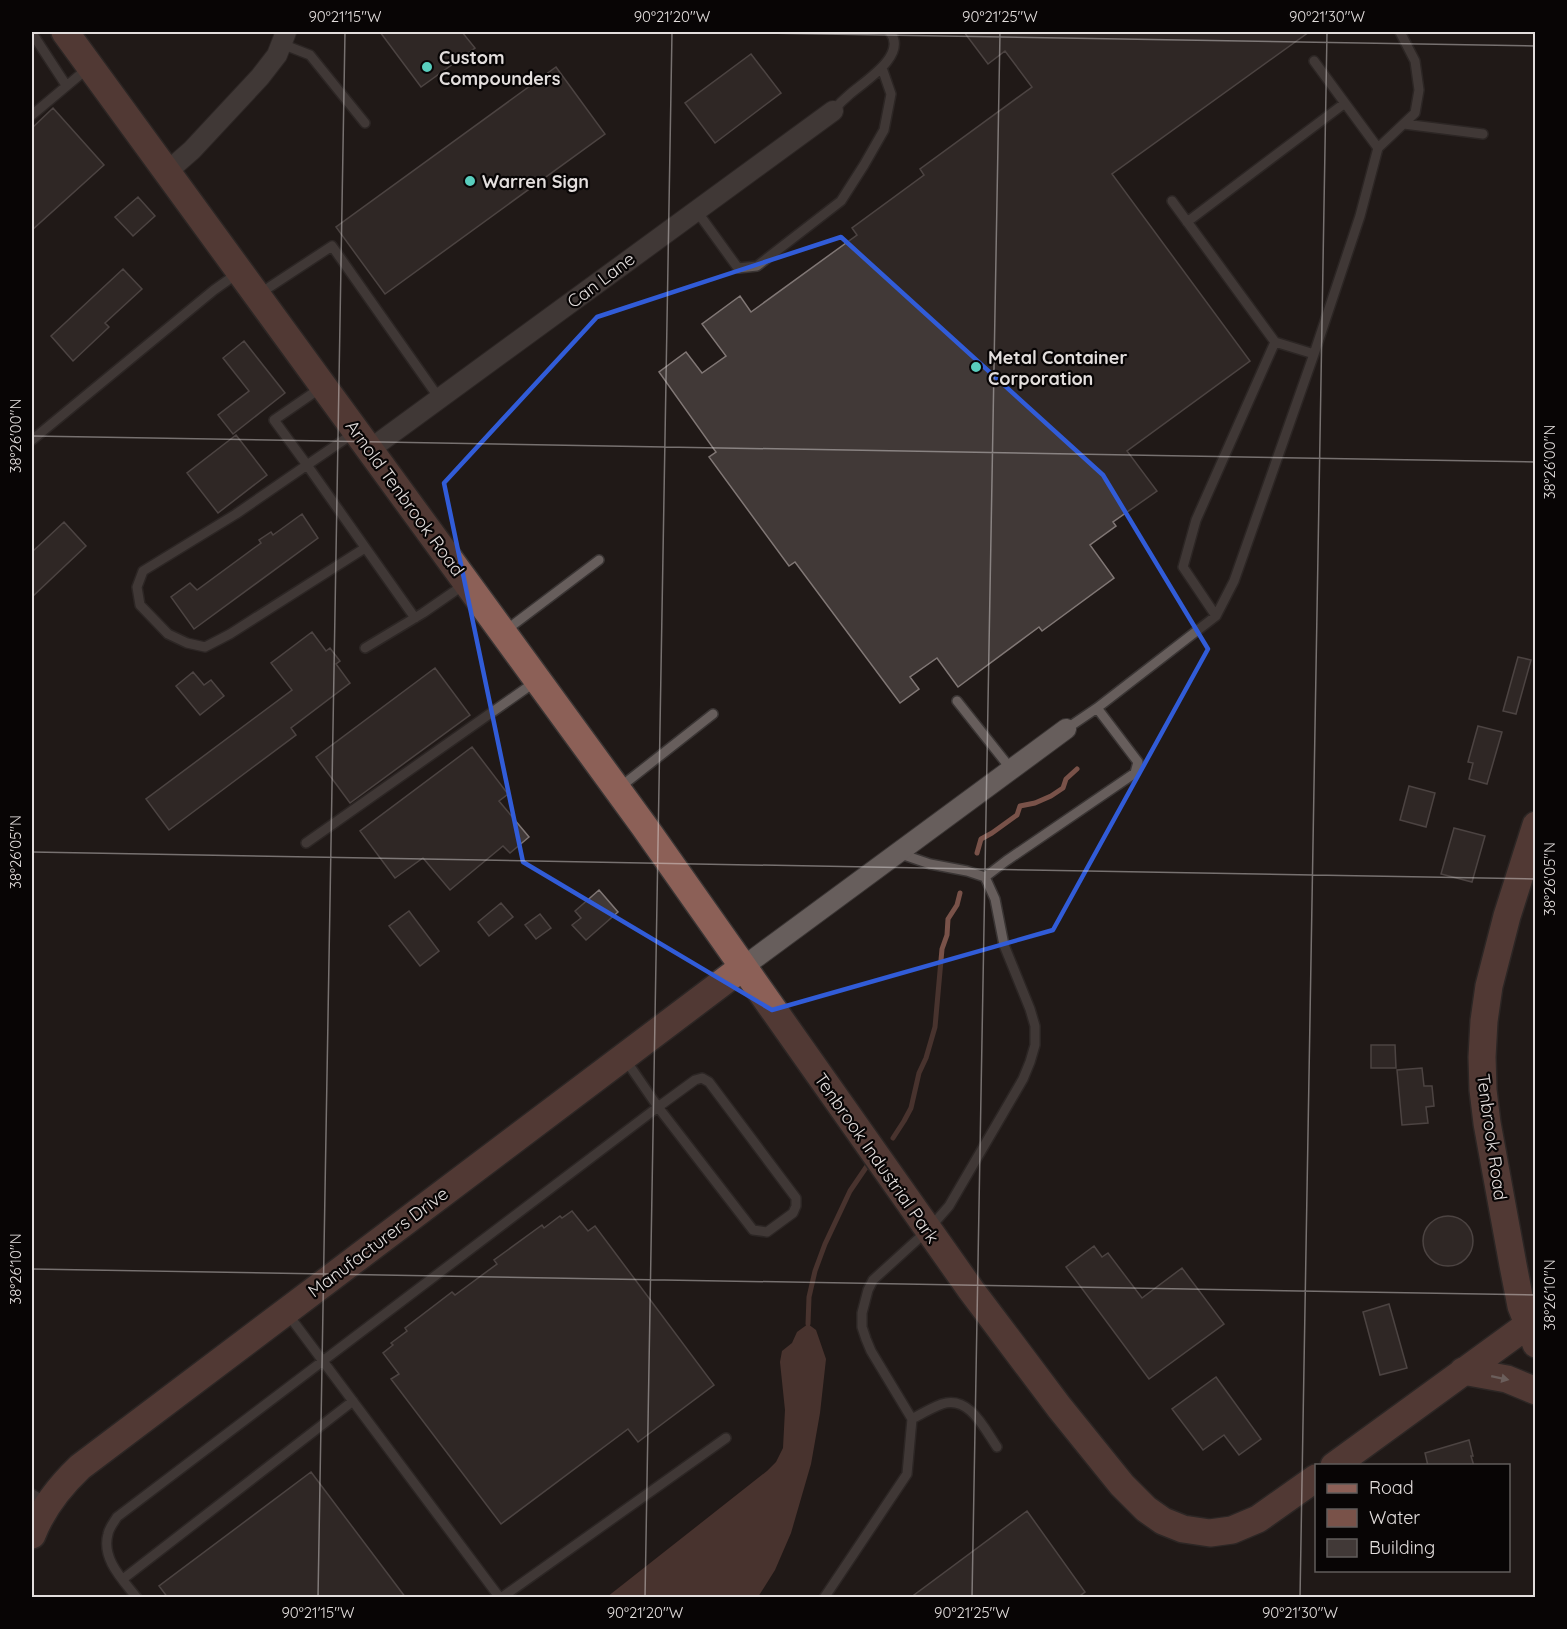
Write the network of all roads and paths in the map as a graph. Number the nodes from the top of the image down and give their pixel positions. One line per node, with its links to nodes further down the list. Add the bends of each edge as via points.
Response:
1 (890, 32): 7 (lane, via 894,36 893,52)
2 (1400, 32): 13 (lane, via 1416,61 1419,90 1415,113)
3 (32, 33): 8 (lane)
4 (284, 38): 12 (lane, via 310,55); 16 (street, via 277,56 260,77)
5 (78, 44): 8 (lane); 16 (street, Arnold Tenbrook Road)
6 (1314, 61): 9 (lane)
7 (882, 68): 10 (lane); 18 (lane, via 891,94 884,130 864,165 841,201 757,266 738,268)
8 (66, 85): 11 (lane)
9 (1346, 104): 15 (lane); 19 (lane)
10 (833, 111): 18 (street, Can Lane)
11 (32, 115)
12 (365, 123)
13 (1404, 124): 14 (lane); 15 (lane)
14 (1483, 134)
15 (1378, 147): 23 (lane, via 1360,216)
16 (168, 171): 20 (street, Arnold Tenbrook Road)
17 (1172, 201): 19 (lane)
18 (696, 210): 25 (street, Can Lane)
19 (1187, 222): 22 (lane)
20 (240, 272): 21 (street, Arnold Tenbrook Road); 26 (lane)
21 (257, 296): 24 (street, Arnold Tenbrook Road); 25 (lane, via 332,246)
22 (1275, 342): 23 (lane); 32 (lane, via 1196,520 1183,567)
23 (1314, 354): 32 (lane, via 1234,580)
24 (323, 387): 27 (street, Arnold Tenbrook Road); 28 (lane, via 274,420)
25 (440, 398): 27 (street, Can Lane)
26 (32, 440)
27 (363, 441): 28 (lane); 31 (street, Arnold Tenbrook Road)
28 (307, 465): 29 (lane); 29 (lane, via 143,571 137,587 140,605 168,634 204,647)
29 (365, 548): 33 (lane)
30 (599, 560): 34 (lane)
31 (467, 582): 33 (lane); 34 (street, Arnold Tenbrook Road)
32 (1216, 616): 38 (lane)
33 (415, 618): 35 (lane)
34 (503, 632): 36 (street, Arnold Tenbrook Road)
35 (365, 648)
36 (537, 681): 42 (street, Arnold Tenbrook Road); 44 (lane)
37 (957, 701): 41 (lane)
38 (1096, 708): 40 (lane); 46 (lane, via 1138,762 1135,773)
39 (713, 714): 42 (lane)
40 (1066, 729): 41 (street)
41 (1011, 769): 45 (street)
42 (617, 789): 47 (street, Arnold Tenbrook Road)
43 (1536, 825): 51 (street, Tenbrook Road, via 1497,951 1482,1039 1483,1090)
44 (306, 843)
45 (898, 852): 46 (lane); 47 (street)
46 (985, 877): 50 (lane, via 995,899 1004,945 1030,1009 1035,1045 1023,1079 950,1206)
47 (743, 967): 48 (street, Manufacturers Drive); 50 (street, Tenbrook Industrial Park)
48 (623, 1057): 49 (lane); 53 (street, Manufacturers Drive)
49 (658, 1107): 49 (lane, via 753,1230 767,1232 794,1213 796,1198 709,1082 695,1080); 55 (lane)
50 (928, 1230): 59 (lane, via 873,1280 862,1314 868,1345); 63 (street, Tenbrook Industrial Park, via 1072,1423 1122,1485 1154,1515 1194,1532 1232,1530 1267,1513)
51 (1513, 1265): 52 (street); 54 (street, Tenbrook Road, via 1521,1305)
52 (1536, 1287)
53 (286, 1311): 55 (lane); 64 (street, Manufacturers Drive)
54 (1533, 1329): 56 (street)
55 (323, 1361): 58 (lane); 66 (lane, via 117,1517 108,1533 107,1546 111,1564)
56 (1463, 1371): 57 (street, one-way to 57, via 1507,1379); 62 (street)
57 (1536, 1391)
58 (353, 1401): 66 (lane); 68 (lane)
59 (912, 1419): 61 (lane, via 940,1404 958,1403 973,1413); 69 (lane, via 907,1474)
60 (726, 1438): 68 (lane)
61 (997, 1446)
62 (1337, 1464)
63 (1315, 1479)
64 (40, 1499): 65 (street, Manufacturers Drive)
65 (32, 1535)
66 (123, 1579): 67 (lane)
67 (136, 1598)
68 (500, 1598)
69 (824, 1598)

